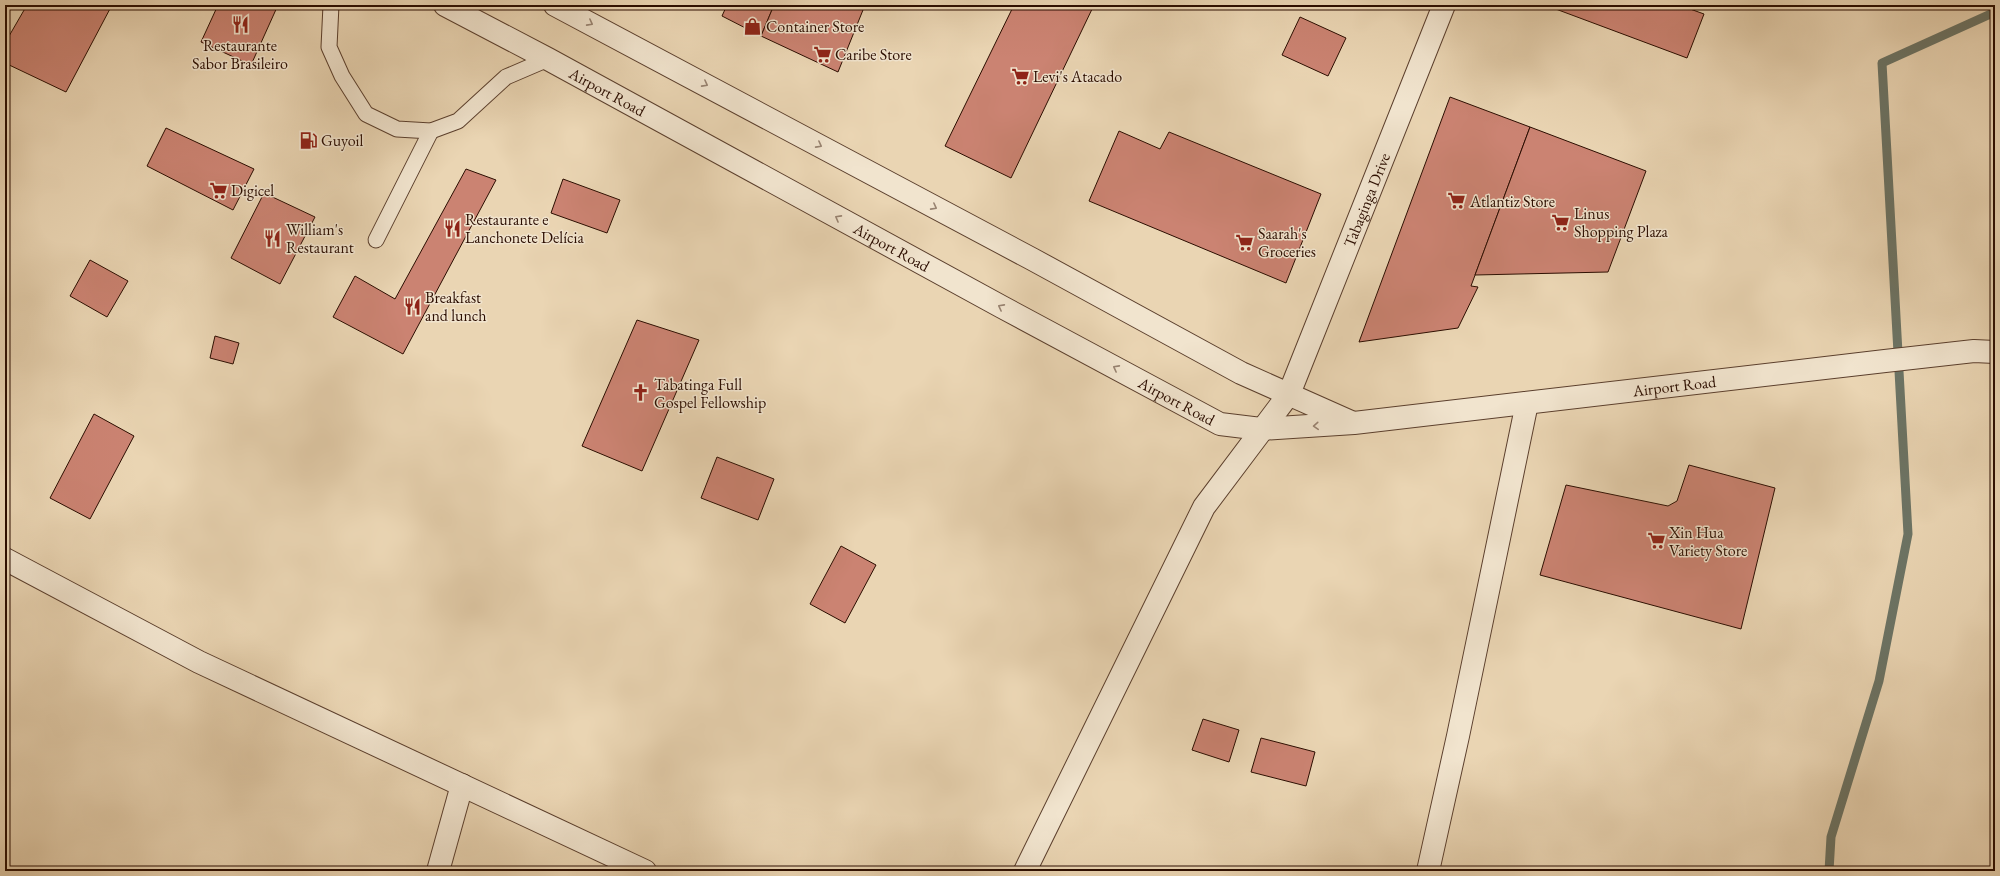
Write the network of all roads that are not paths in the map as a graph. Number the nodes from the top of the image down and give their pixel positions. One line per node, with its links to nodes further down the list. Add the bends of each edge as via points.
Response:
1 (331, 5): 6 (lane, via 329,46 342,76 366,114 397,129)
2 (445, 5): 5 (street, Airport Road)
3 (555, 5): 9 (street, one-way to 9, via 1240,373)
4 (1444, 5): 9 (street, Tabaginga Drive)
5 (548, 59): 6 (lane, via 506,77 458,121); 12 (street, Airport Road, one-way to 5, via 1220,424)
6 (430, 131): 7 (lane)
7 (376, 240)
8 (1985, 351): 10 (street, Airport Road)
9 (1289, 394): 11 (street); 12 (street, Tabaginga Drive)
10 (1527, 404): 11 (street, Airport Road); 18 (street)
11 (1354, 423): 12 (street, Airport Road, one-way to 12)
12 (1261, 429): 17 (street, Tabaginga Drive, via 1204,507)
13 (5, 559): 14 (street, via 199,662)
14 (462, 785): 15 (street); 16 (street)
15 (438, 871)
16 (645, 871)
17 (1025, 871)
18 (1428, 871)

